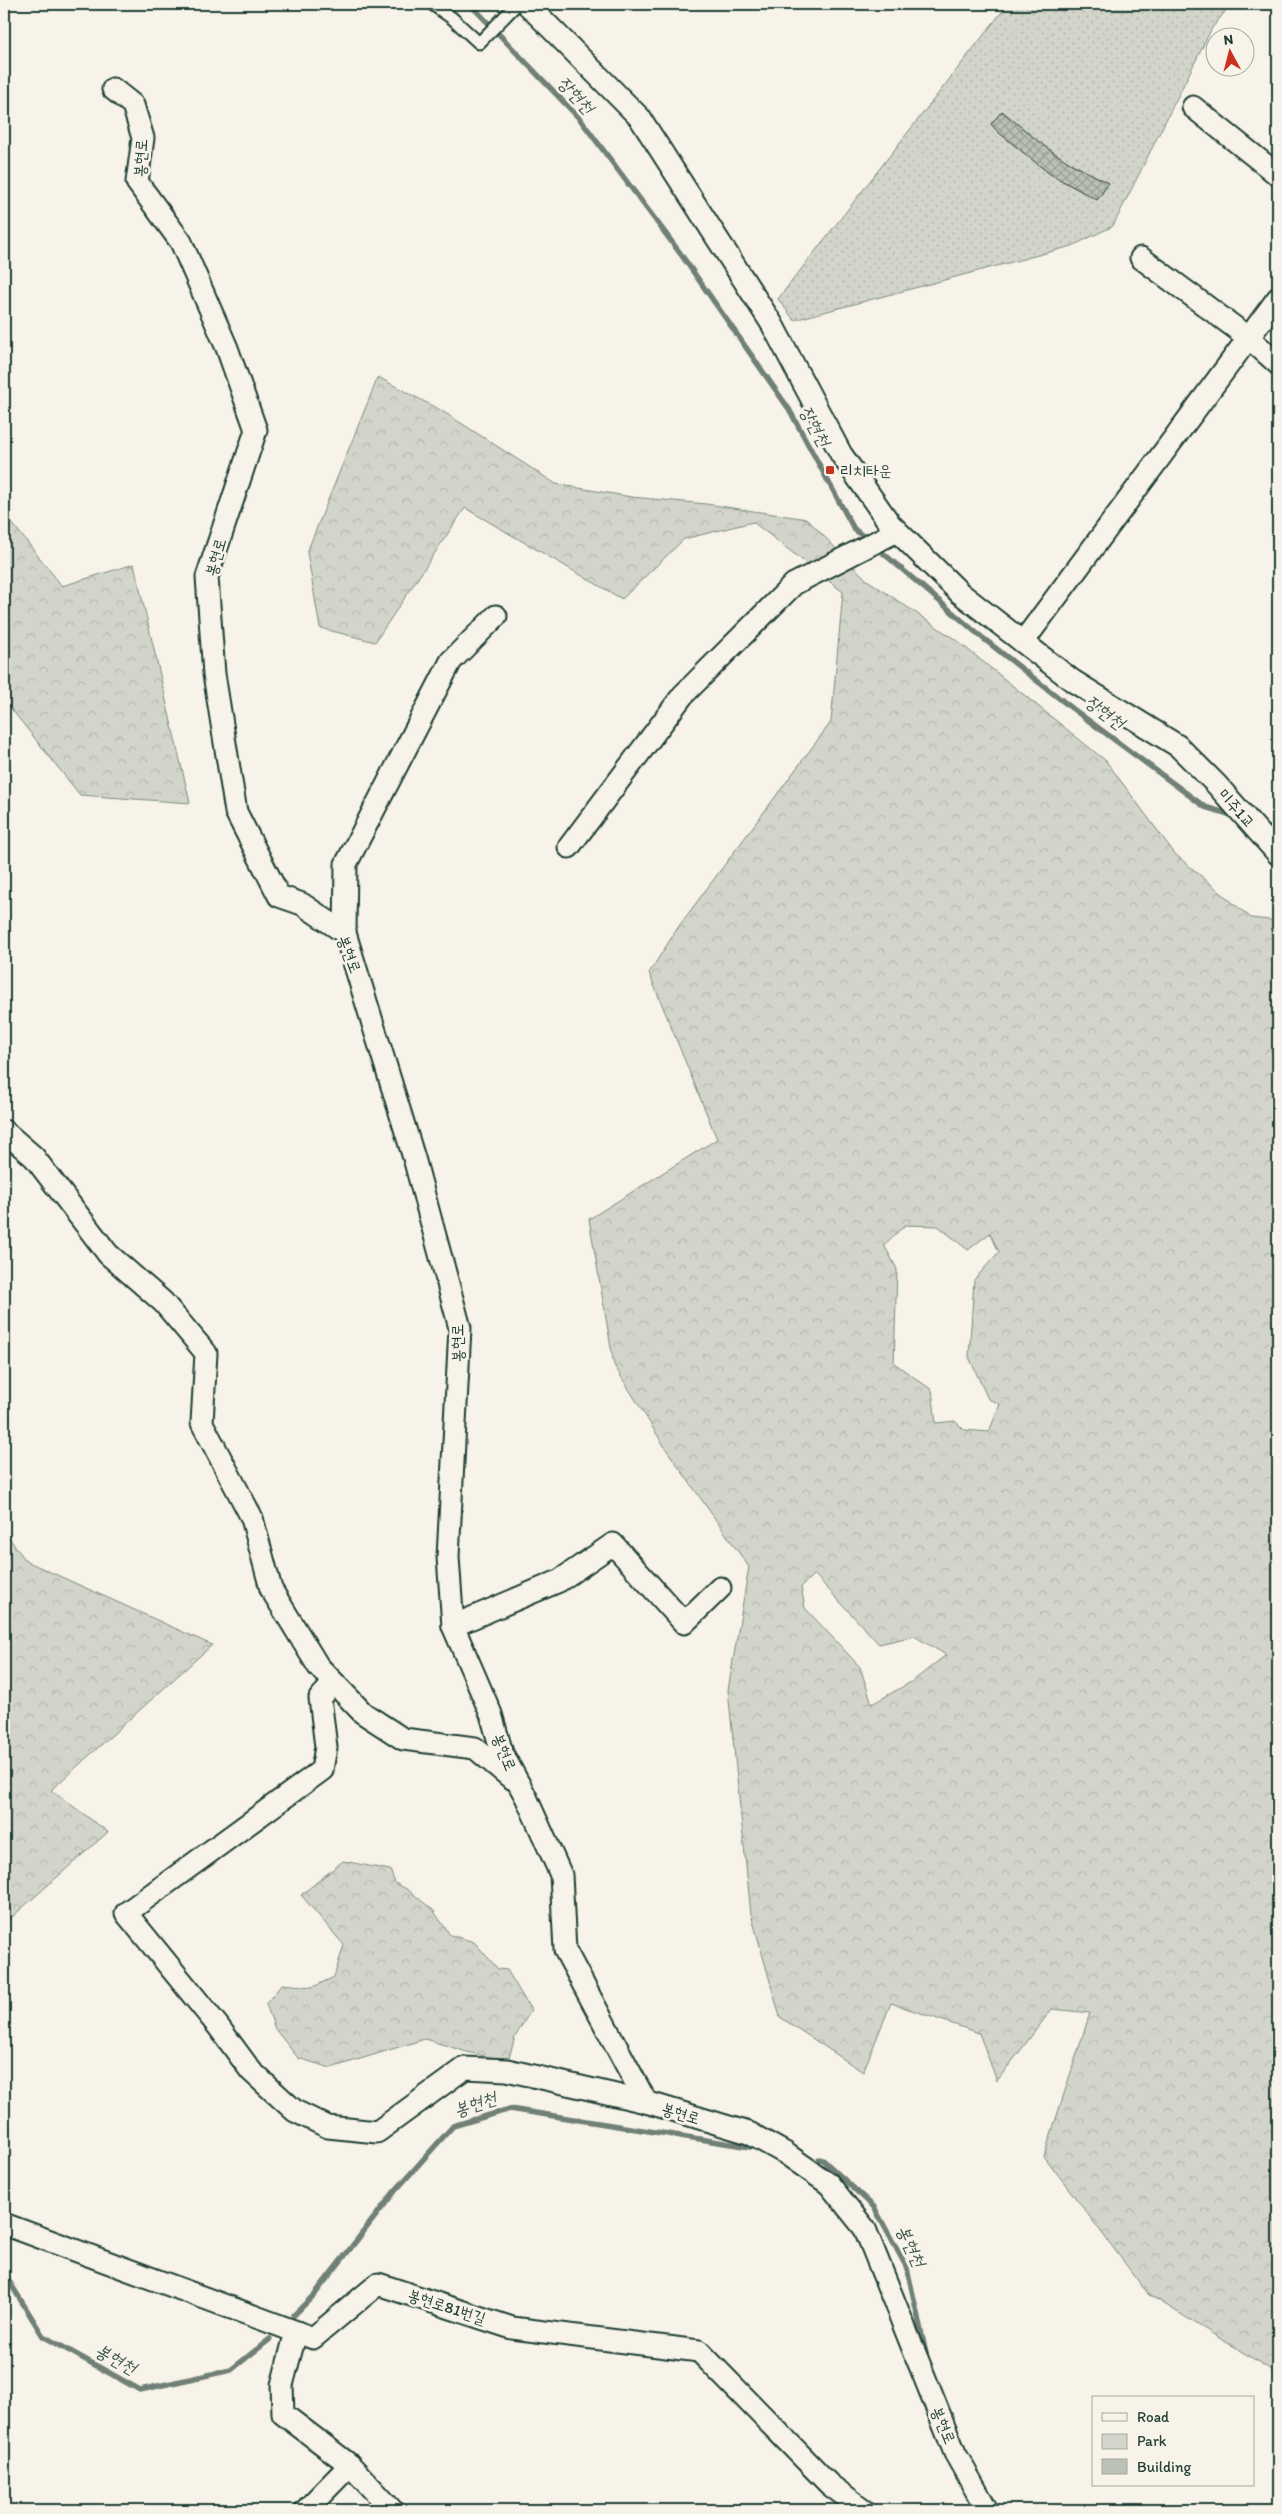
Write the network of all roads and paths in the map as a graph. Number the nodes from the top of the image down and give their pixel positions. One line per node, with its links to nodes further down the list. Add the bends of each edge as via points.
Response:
1 (432, 4): 2 (lane, via 480,44)
2 (518, 6): 10 (street, 미주1교, via 640,118 772,324 841,454)
3 (113, 89): 15 (street, 봉현로, via 133,105 143,138 137,182 181,242 227,348 256,430 207,577 214,674 236,812 279,896 302,904)
4 (1194, 107): 5 (street)
5 (1278, 175)
6 (1141, 258): 8 (street)
7 (1278, 298): 8 (street)
8 (1249, 338): 9 (street); 12 (street)
9 (1278, 364)
10 (891, 534): 12 (street, 미주1교); 13 (street, via 794,584 683,695)
11 (496, 616): 15 (street, via 451,661 346,864)
12 (1023, 642): 14 (street, 미주1교, via 1073,681 1178,746)
13 (570, 847)
14 (1278, 854)
15 (345, 933): 18 (street, 봉현로, via 414,1158 460,1328 448,1557)
16 (4, 1131): 19 (street, via 34,1157 108,1254 163,1302 206,1354 202,1423 252,1518 271,1589 318,1666)
17 (720, 1588): 18 (street, via 684,1623 613,1544 559,1581)
18 (452, 1626): 20 (street, 봉현로, via 491,1714 502,1753)
19 (334, 1683): 20 (street, via 363,1713 403,1739 475,1748); 21 (street, via 320,1698 326,1748 322,1770 126,1913 251,2071 295,2111 328,2127 377,2132 465,2068 507,2070)
20 (519, 1784): 21 (street, 봉현로, via 561,1875 565,1950)
21 (646, 2102): 28 (street, 봉현로, via 749,2133 828,2184 865,2229 952,2444)
22 (4, 2224): 23 (street, 봉현로81번길)
23 (296, 2332): 24 (street, via 282,2385 283,2414); 27 (street, 봉현로81번길, via 313,2338 378,2284 512,2328 699,2351 830,2485)
24 (350, 2465): 25 (street); 26 (street)
25 (306, 2510)
26 (392, 2510)
27 (864, 2510)
28 (987, 2510)

